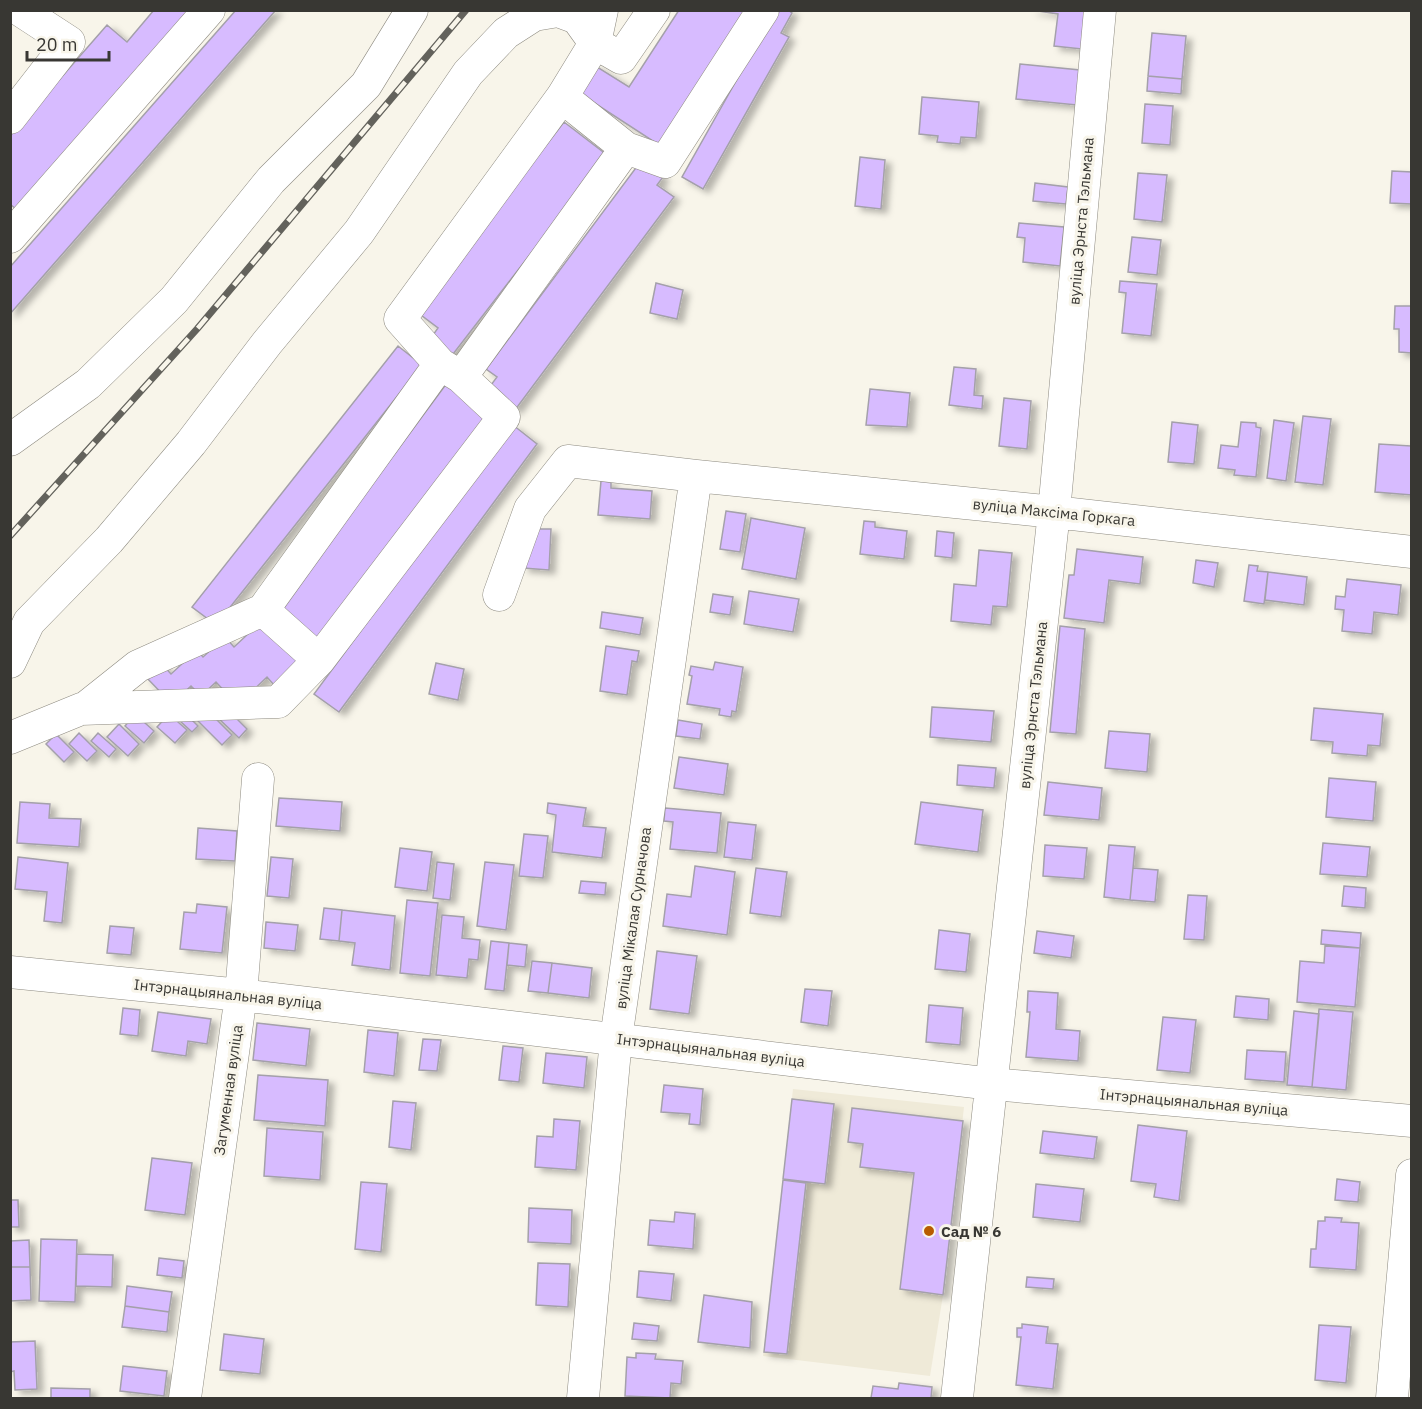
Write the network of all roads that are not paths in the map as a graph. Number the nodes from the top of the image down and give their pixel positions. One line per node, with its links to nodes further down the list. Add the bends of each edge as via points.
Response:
1 (20, 10): 10 (street, via 69,42)
2 (209, 10): 12 (street)
3 (412, 10): 14 (street, via 366,85 271,180 174,300 88,384)
4 (602, 10): 8 (street)
5 (654, 10): 8 (street, via 621,58)
6 (763, 10): 11 (street, via 665,162)
7 (1100, 10): 16 (street, вуліца Эрнста Тэльмана)
8 (595, 44): 9 (street); 21 (street, via 577,18 558,11 534,15 506,33 468,73 359,232 109,540 29,622)
9 (562, 97): 11 (street); 13 (street, via 400,319)
10 (10, 117)
11 (626, 148): 13 (street)
12 (10, 237)
13 (450, 370): 19 (street); 20 (street, via 504,417)
14 (10, 440)
15 (696, 476): 16 (street, вуліца Максіма Горкага); 18 (street, вуліца Максіма Горкага, via 568,461 530,509); 27 (street, вуліца Мікалая Сурначова)
16 (1054, 512): 17 (street, вуліца Максіма Горкага); 28 (street, вуліца Эрнста Тэльмана)
17 (1412, 552)
18 (499, 595)
19 (263, 610): 20 (street); 22 (street, via 138,666)
20 (319, 660): 22 (street, via 278,702)
21 (10, 662)
22 (84, 709): 23 (street)
23 (10, 738)
24 (258, 779): 26 (street, Загуменная вуліца)
25 (10, 972): 26 (street, Інтэрнацыянальная вуліца)
26 (241, 995): 27 (street, Інтэрнацыянальная вуліца); 31 (street, Загуменная вуліца)
27 (616, 1039): 28 (street, Інтэрнацыянальная вуліца); 32 (street, вуліца Мікалая Сурначова)
28 (992, 1084): 29 (street, Інтэрнацыянальная вуліца); 33 (street, вуліца Эрнста Тэльмана)
29 (1412, 1121)
30 (1412, 1175): 34 (street)
31 (185, 1398)
32 (584, 1398)
33 (957, 1398)
34 (1392, 1398)

